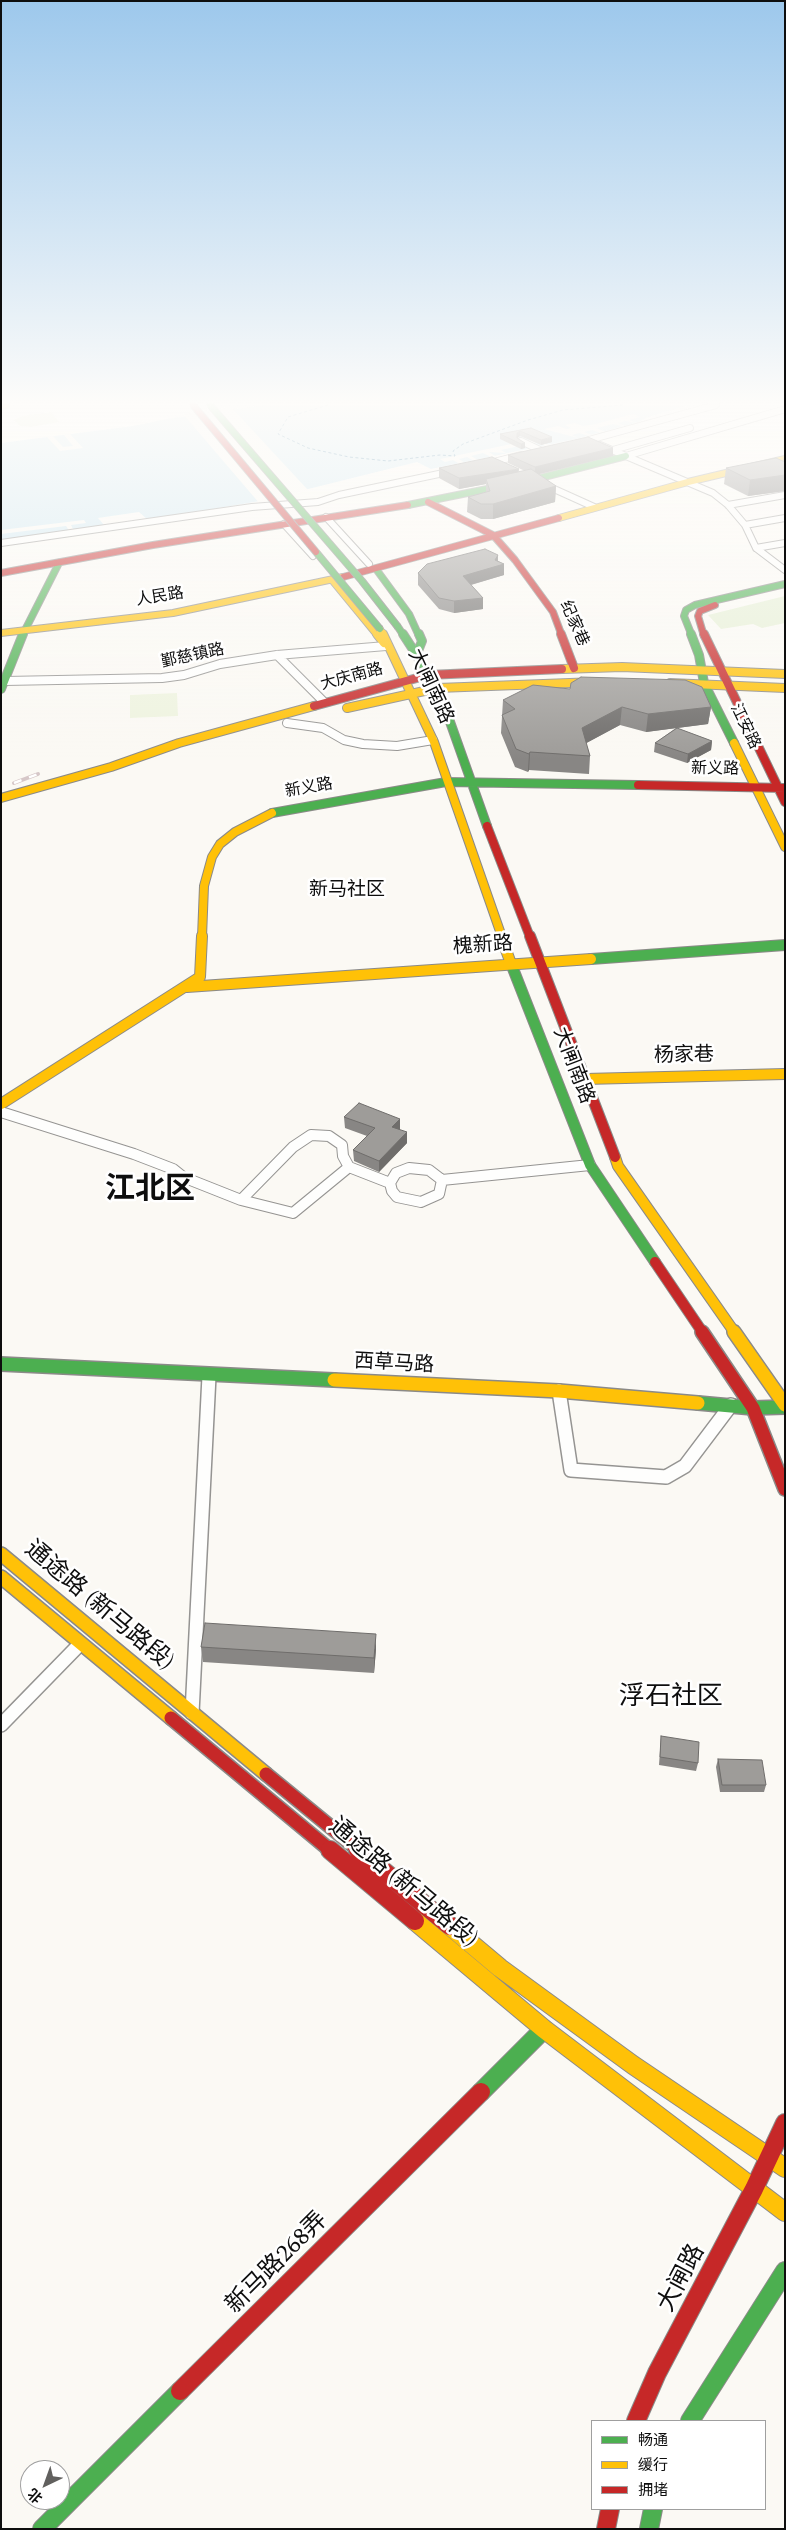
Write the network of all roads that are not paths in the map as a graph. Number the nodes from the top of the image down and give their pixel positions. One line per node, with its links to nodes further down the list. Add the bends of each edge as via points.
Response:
1 (146, 523): 12 (street)
2 (290, 523): 9 (main road)
3 (292, 523): 28 (main road, 大闸南路, bridge, via 380,629)
4 (312, 523): 27 (main road, 大闸南路, bridge, via 398,627)
5 (332, 523): 16 (street)
6 (471, 523): 11 (main road, 纪家巷)
7 (526, 523): 11 (main road, 人民路)
8 (756, 523): 10 (street)
9 (284, 524): 15 (main road); 19 (street)
10 (745, 525): 14 (street)
11 (491, 533): 16 (main road, 人民路); 29 (main road, 纪家巷, via 552,612)
12 (1, 542)
13 (785, 543): 14 (street)
14 (756, 548): 17 (street)
15 (59, 563): 18 (main road); 23 (main road)
16 (372, 567): 19 (main road, 人民路); 27 (main road, via 409,614 422,640)
17 (785, 570)
18 (1, 573)
19 (330, 576): 23 (main road, 人民路, via 173,613); 25 (main road)
20 (785, 584): 30 (main road, 江安路, via 695,605 686,610 684,616 699,655)
21 (785, 591): 31 (main road, 江安路, via 700,611 698,616)
22 (1, 627): 23 (main road, 人民路)
23 (26, 629): 24 (main road, 人民路); 39 (main road)
24 (1, 633)
25 (386, 646): 26 (street, 鄞慈镇路); 28 (main road)
26 (277, 656): 39 (street, 鄞慈镇路, via 220,664 184,676); 43 (street)
27 (416, 656): 33 (main road, 大闸南路)
28 (395, 658): 34 (main road, 大闸南路)
29 (574, 668): 30 (main road, 大庆南路); 33 (main road, 大庆南路)
30 (700, 669): 31 (main road, 大庆南路); 37 (main road, 江安路)
31 (721, 671): 32 (main road, 大庆南路); 38 (main road, 江安路)
32 (785, 674)
33 (428, 675): 34 (main road, 大庆南路); 40 (main road, 大闸南路)
34 (404, 680): 42 (main road, 大闸南路); 43 (main road, 大庆南路)
35 (611, 682): 40 (main road, 大庆南路)
36 (658, 683): 37 (main road)
37 (704, 683): 38 (main road); 48 (main road, 江安路)
38 (726, 684): 41 (main road); 49 (main road, 江安路)
39 (3, 685)
40 (438, 688): 42 (main road, 大庆南路); 47 (main road, 大闸南路)
41 (785, 688)
42 (412, 692): 44 (main road, 大庆南路); 45 (main road, 大闸南路)
43 (324, 702): 50 (main road, 大庆南路)
44 (287, 723): 45 (street, via 323,728 344,740 364,744 397,746); 52 (main road, 大庆南路)
45 (433, 740): 46 (main road, 大闸南路)
46 (446, 782): 47 (main road, 新义路); 57 (main road, 大闸南路); 58 (main road, 新义路, via 268,814 248,823 220,844 212,857 204,886)
47 (470, 782): 48 (main road, 新义路); 56 (main road, 大闸南路)
48 (755, 787): 49 (main road, 新义路); 53 (main road, 江安路)
49 (781, 788): 51 (main road, 江安路)
50 (1, 798)
51 (785, 802)
52 (1, 809)
53 (785, 847)
54 (785, 940): 56 (main road, 槐新路)
55 (785, 945): 56 (main road, 槐新路)
56 (538, 959): 57 (main road, 槐新路); 61 (main road, 大闸南路)
57 (511, 961): 58 (main road, 槐新路); 59 (main road, 槐新路); 64 (main road, 大闸南路)
58 (200, 977): 59 (main road)
59 (185, 987): 62 (main road)
60 (785, 1074): 61 (main road, 杨家巷)
61 (585, 1079): 73 (main road, 大闸南路, via 618,1166)
62 (1, 1104)
63 (1, 1112): 68 (street, via 134,1154)
64 (590, 1164): 66 (street); 74 (main road, 大闸南路)
65 (349, 1167): 67 (street); 68 (street, via 293,1213); 68 (street, via 342,1145 329,1136 311,1135 293,1147)
66 (442, 1180): 67 (street, via 429,1170 409,1168 396,1173); 67 (street, via 439,1194 421,1202 397,1197)
67 (390, 1183)
68 (241, 1200)
69 (1, 1364): 70 (main road, 西草马路)
70 (210, 1376): 71 (main road, 西草马路); 79 (street)
71 (559, 1391): 72 (main road, 西草马路); 72 (street, via 571,1470 666,1477 685,1466)
72 (731, 1405): 74 (main road, 西草马路)
73 (785, 1406): 74 (main road, 西草马路)
74 (753, 1408): 75 (main road, 大闸南路)
75 (785, 1489)
76 (1, 1554): 79 (main road, 通途路 (新马路段))
77 (1, 1577): 78 (main road, 通途路 (新马路段))
78 (80, 1644): 80 (street); 81 (main road, 通途路 (新马路段))
79 (192, 1712): 83 (main road, 通途路 (新马路段), via 500,1968)
80 (1, 1725)
81 (544, 2029): 85 (main road, 通途路 (新马路段)); 92 (main road, 新马路268弄)
82 (785, 2123): 83 (main road)
83 (768, 2158): 84 (main road, 通途路 (新马路段)); 85 (main road, 大闸路)
84 (785, 2168)
85 (754, 2189): 86 (main road, 通途路 (新马路段)); 88 (main road, 大闸路, via 657,2373)
86 (785, 2212)
87 (785, 2271): 89 (main road)
88 (636, 2420)
89 (691, 2420)
90 (610, 2510): 93 (main road)
91 (653, 2510): 94 (main road)
92 (42, 2529)
93 (606, 2529)
94 (649, 2529)

